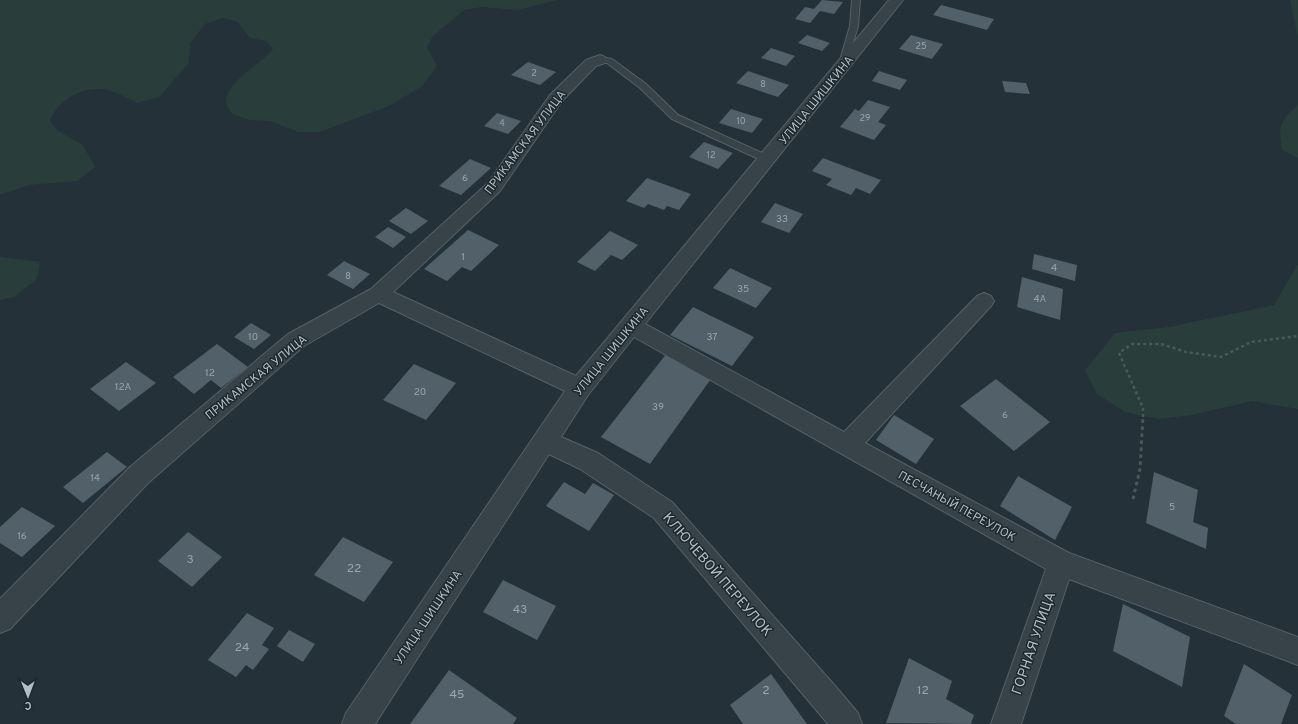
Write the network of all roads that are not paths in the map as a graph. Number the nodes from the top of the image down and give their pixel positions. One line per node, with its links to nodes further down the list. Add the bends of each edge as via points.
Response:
1 (856, 0): 4 (lane, via 854,26)
2 (896, 0): 4 (street, УЛИЦА ШИШКИНА)
3 (600, 60): 5 (lane, via 609,61 643,86 675,117); 6 (street, ПРИКАМСКАЯ УЛИЦА, via 591,63 556,98 494,187)
4 (842, 67): 5 (street, УЛИЦА ШИШКИНА)
5 (767, 159): 8 (street, УЛИЦА ШИШКИНА)
6 (378, 294): 9 (street); 13 (street, ПРИКАМСКАЯ УЛИЦА, via 296,340 139,475)
7 (984, 301): 11 (street)
8 (631, 326): 9 (street, УЛИЦА ШИШКИНА); 11 (street, ПЕСЧАНЫЙ ПЕРЕУЛОК)
9 (580, 388): 10 (street, УЛИЦА ШИШКИНА)
10 (545, 440): 15 (street, УЛИЦА ШИШКИНА); 16 (street, КЛЮЧЕВОЙ ПЕРЕУЛОК, via 589,461 663,510)
11 (847, 446): 12 (street, ПЕСЧАНЫЙ ПЕРЕУЛОК)
12 (1061, 563): 14 (street, ПЕСЧАНЫЙ ПЕРЕУЛОК); 17 (street, ГОРНАЯ УЛИЦА)
13 (0, 619)
14 (1298, 651)
15 (356, 724)
16 (847, 724)
17 (1006, 724)

